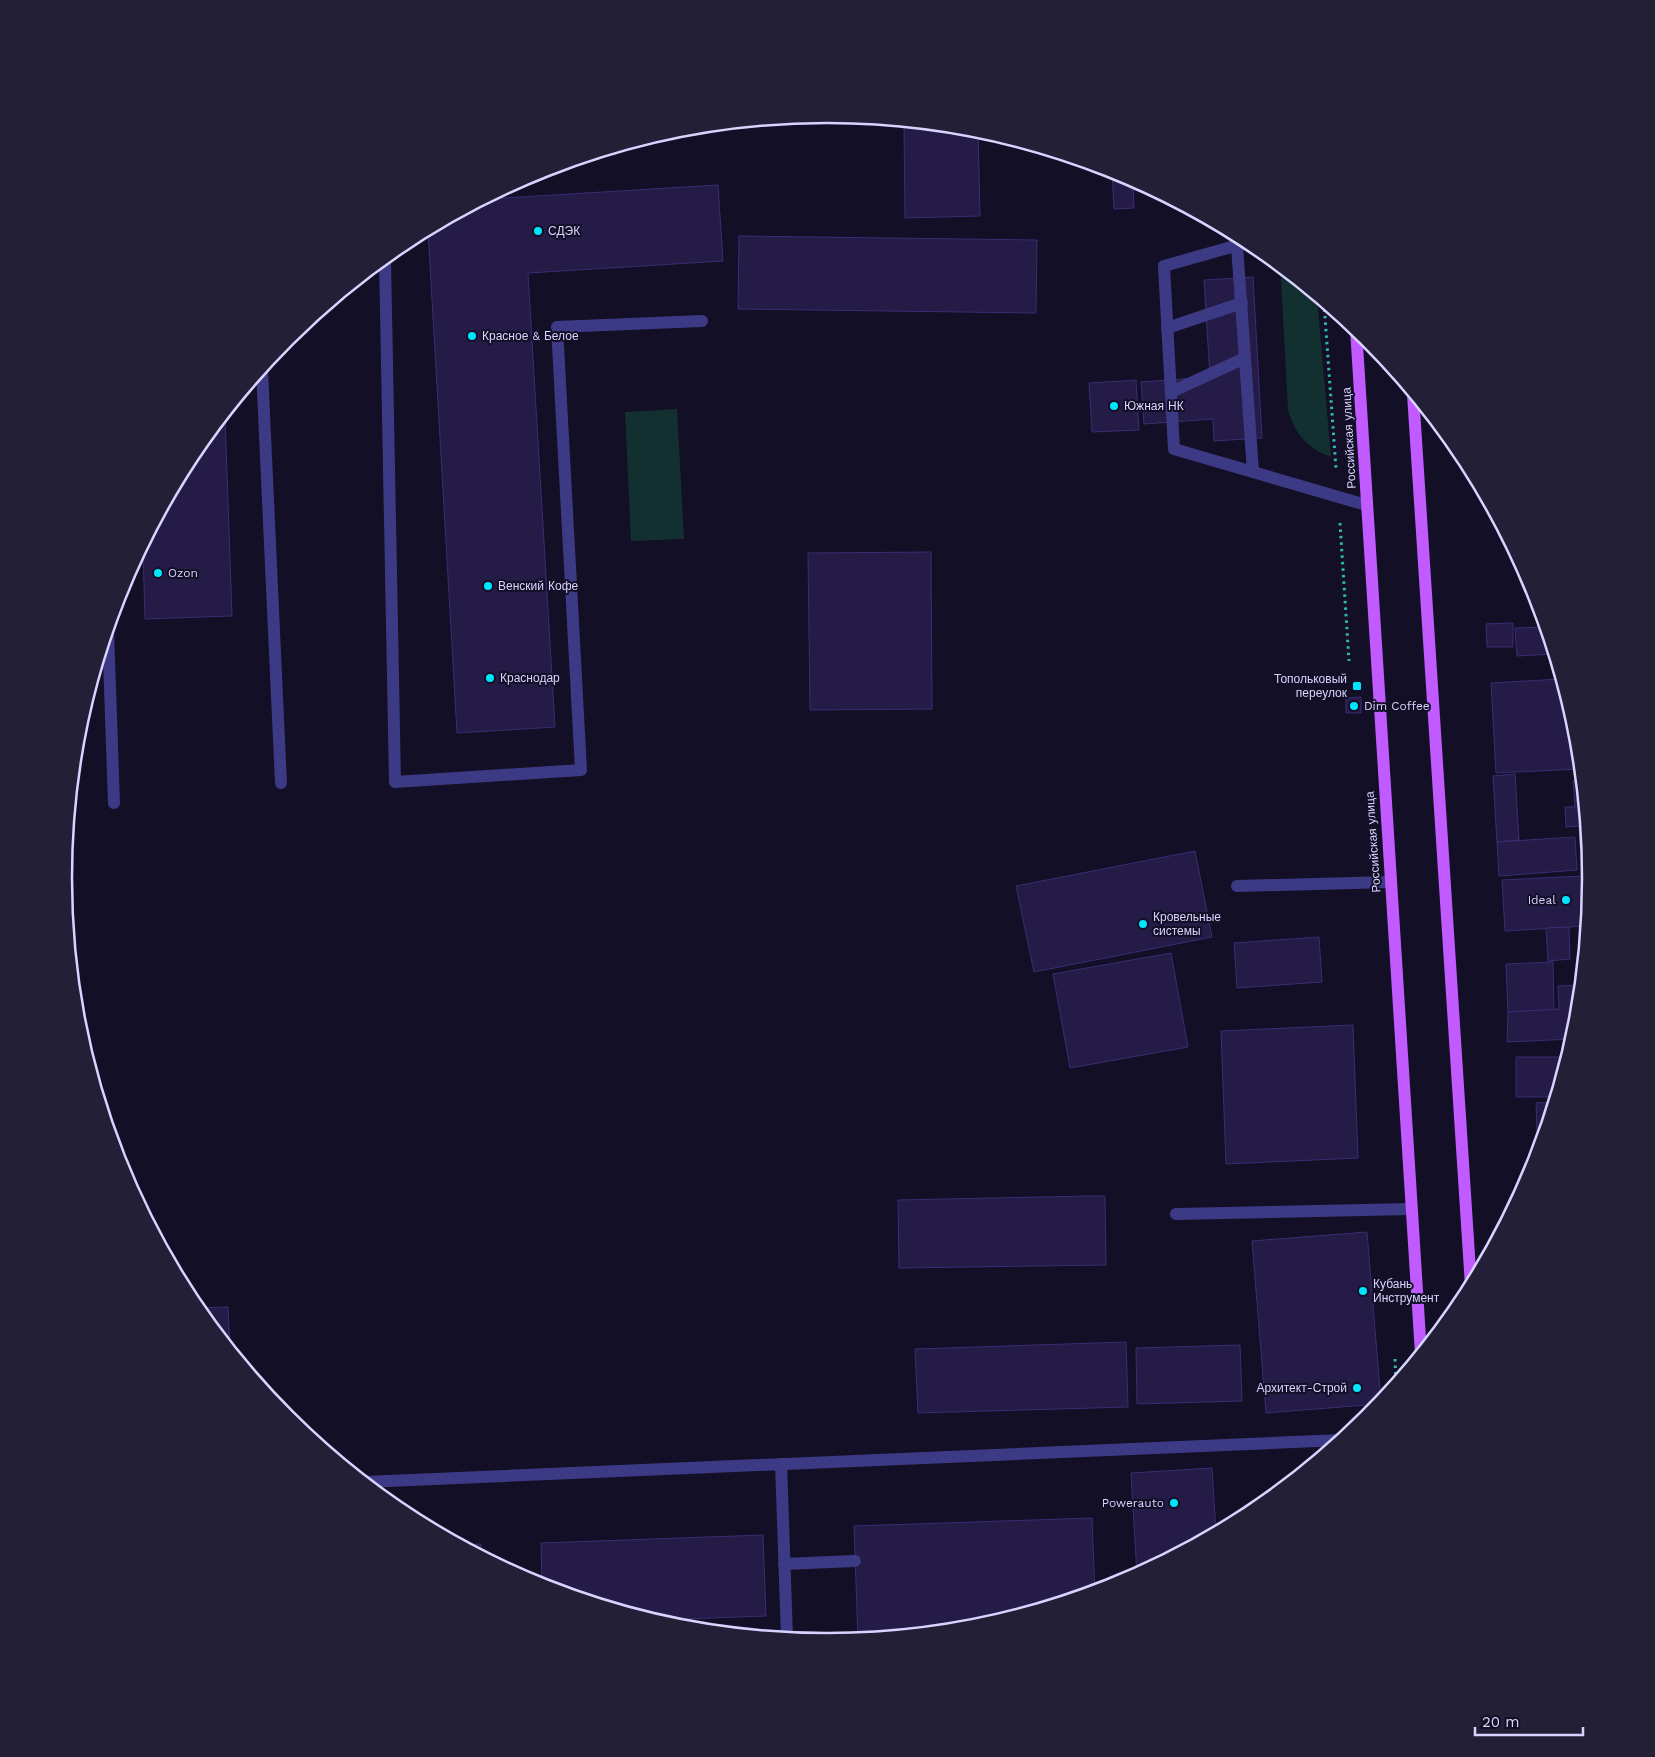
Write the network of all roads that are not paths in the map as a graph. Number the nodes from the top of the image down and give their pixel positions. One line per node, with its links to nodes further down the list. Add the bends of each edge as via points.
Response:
1 (1238, 245): 6 (lane, via 1164,266)
2 (1243, 248): 4 (lane)
3 (384, 268): 5 (lane, via 395,782 581,770 557,327)
4 (1242, 303): 6 (lane); 8 (lane)
5 (702, 321)
6 (1167, 328): 10 (lane)
7 (1357, 341): 13 (main road, Российская улица)
8 (1246, 358): 10 (lane); 12 (lane)
9 (262, 378): 15 (lane)
10 (1171, 392): 12 (lane, via 1174,449)
11 (1414, 404): 21 (main road)
12 (1253, 472): 13 (lane)
13 (1366, 505): 17 (main road, Российская улица)
14 (109, 650): 16 (lane)
15 (282, 783)
16 (114, 803)
17 (1390, 882): 18 (lane); 19 (main road, Российская улица)
18 (1236, 886)
19 (1411, 1209): 20 (lane); 22 (main road, Российская улица)
20 (1176, 1214)
21 (1470, 1273)
22 (1420, 1345)
23 (1331, 1440): 24 (lane)
24 (781, 1464): 25 (lane); 27 (lane)
25 (374, 1482)
26 (855, 1561): 27 (lane)
27 (784, 1564): 28 (lane)
28 (787, 1632)

